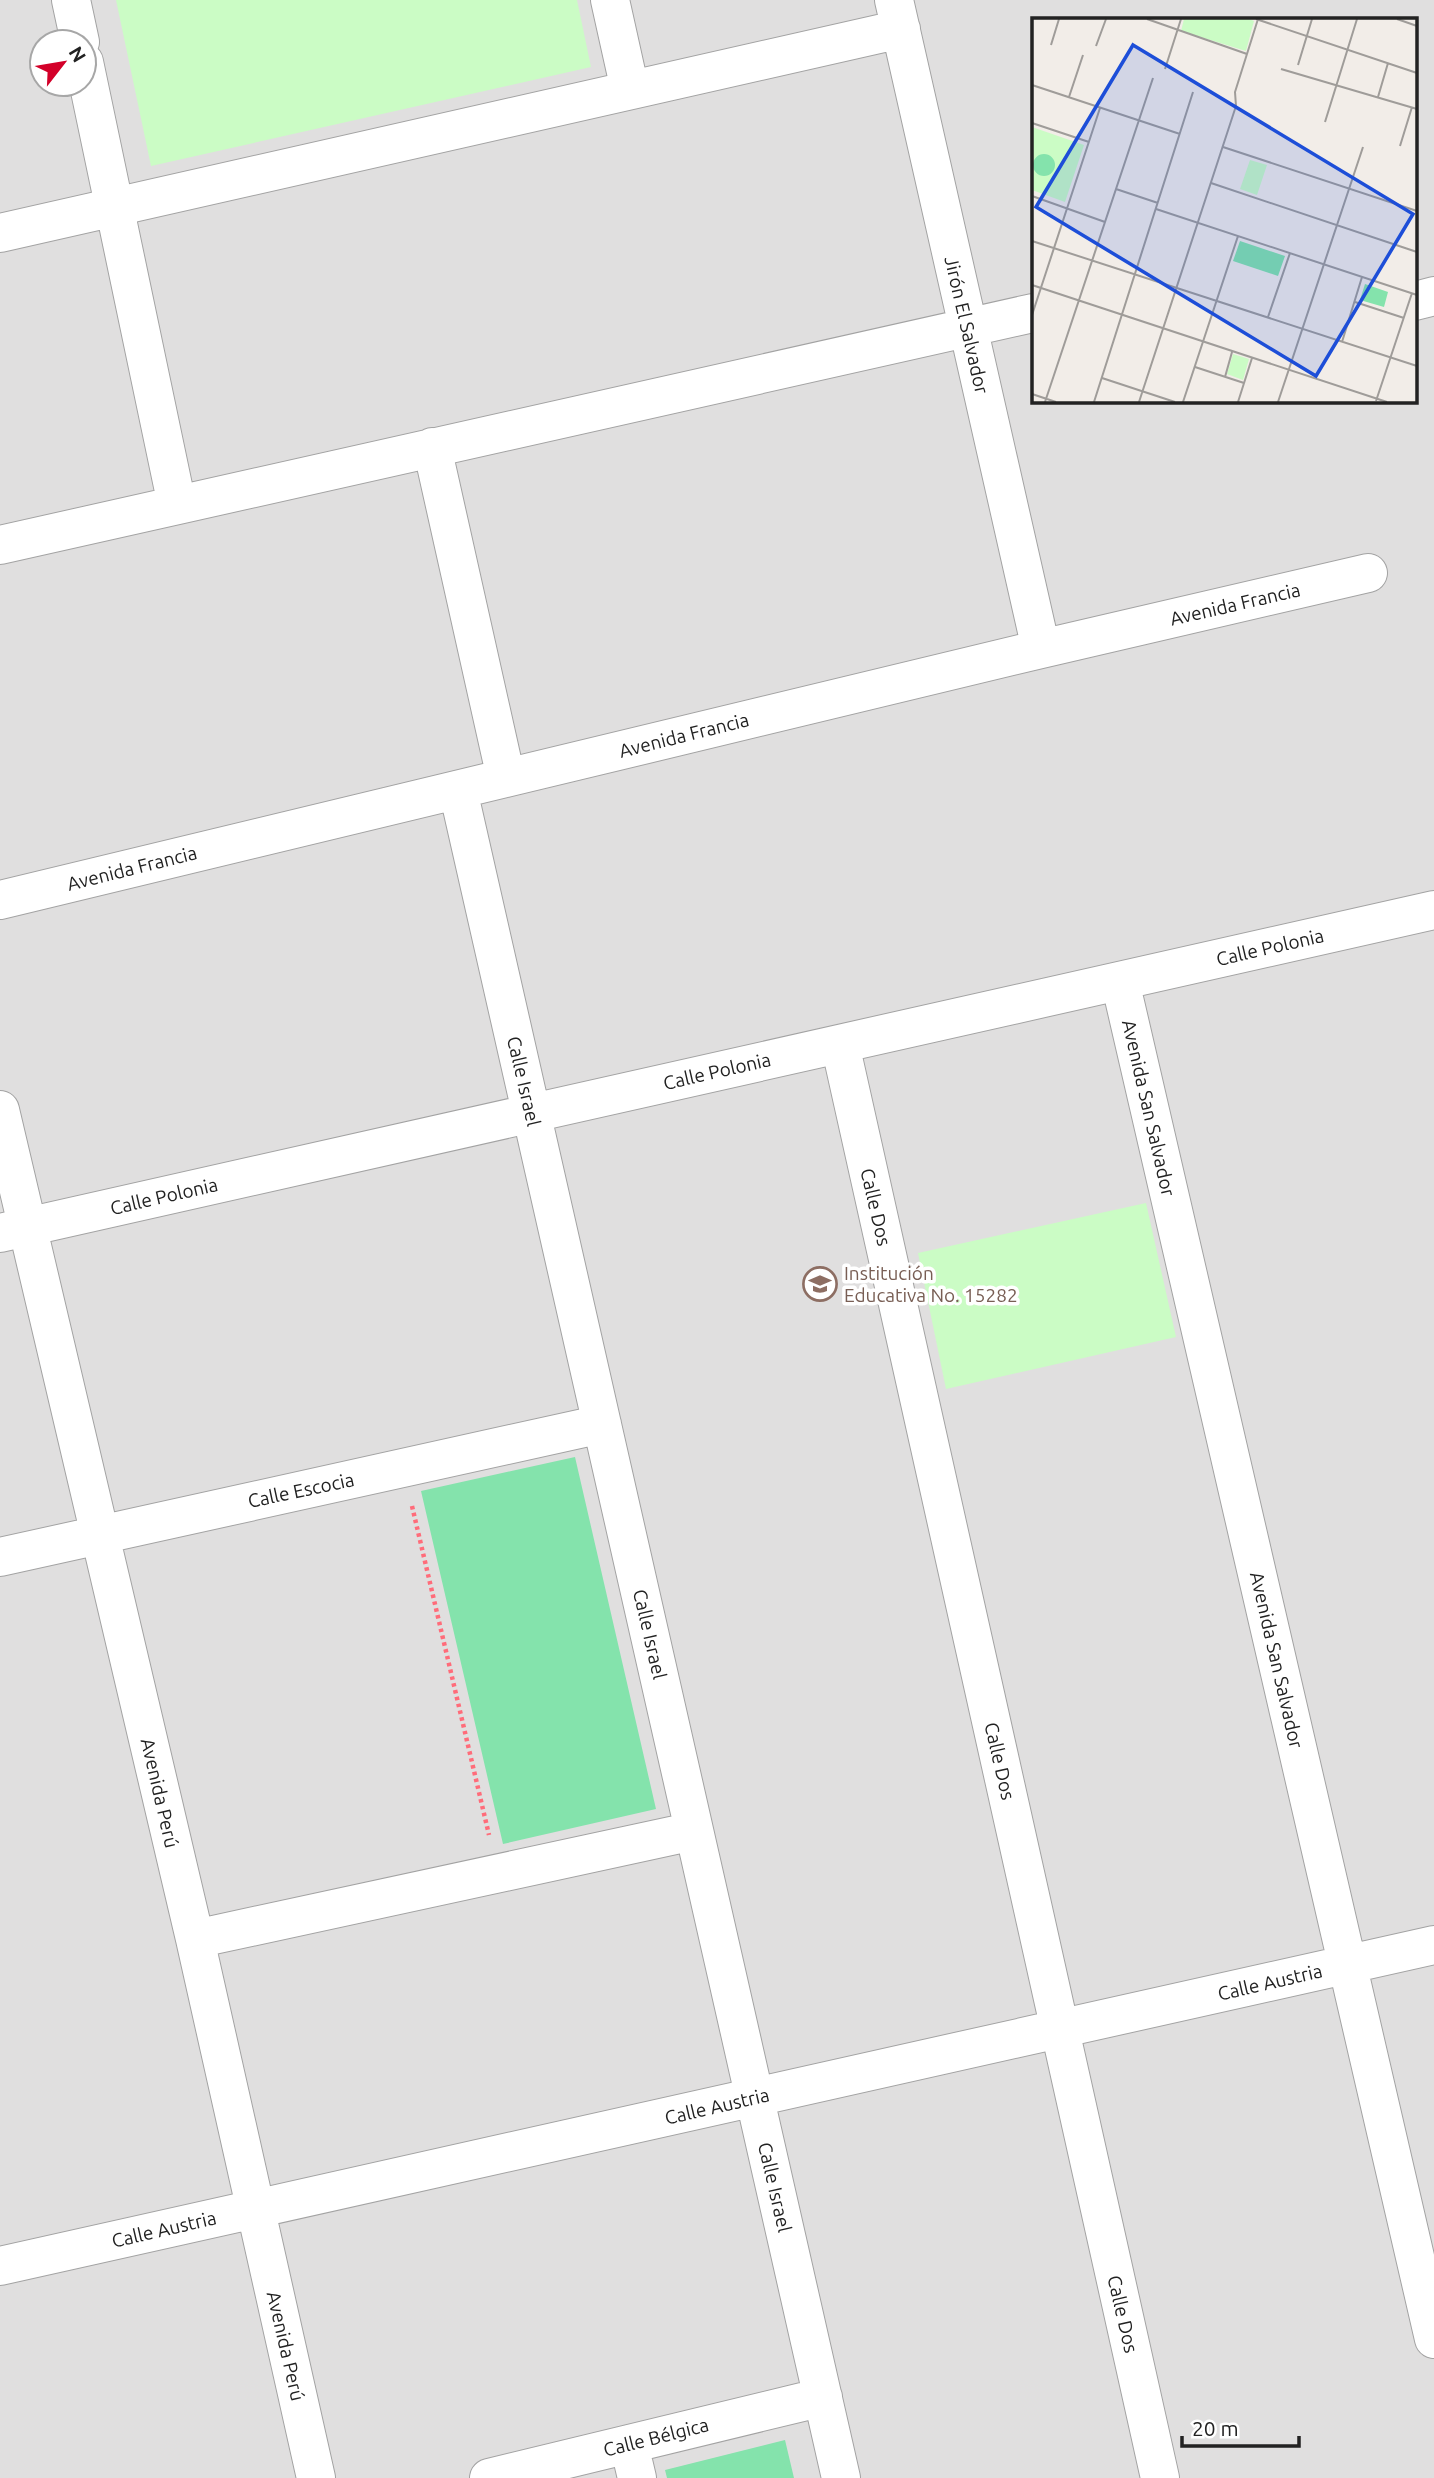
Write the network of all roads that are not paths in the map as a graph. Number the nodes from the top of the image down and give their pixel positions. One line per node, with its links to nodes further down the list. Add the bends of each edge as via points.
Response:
1 (71, 0): 4 (street)
2 (610, 0): 5 (street)
3 (897, 14): 5 (street); 12 (street, Jirón El Salvador)
4 (77, 28)
5 (630, 90): 7 (street)
6 (92, 98): 7 (street)
7 (115, 207): 8 (street); 14 (street)
8 (0, 233)
9 (1434, 296): 10 (street)
10 (1416, 301)
11 (1032, 313): 12 (street)
12 (968, 328): 13 (street); 17 (street, Jirón El Salvador)
13 (432, 447): 14 (street); 18 (street)
14 (177, 505): 15 (street)
15 (0, 545)
16 (1368, 573): 17 (street, Avenida Francia)
17 (1041, 649): 18 (street, Avenida Francia)
18 (506, 778): 19 (street, Avenida Francia)
19 (458, 790): 20 (street, Avenida Francia); 25 (street, Calle Israel)
20 (0, 900)
21 (1434, 910): 22 (street, Calle Polonia)
22 (1120, 981): 23 (street, Calle Polonia); 33 (street, Avenida San Salvador)
23 (839, 1044): 25 (street, Calle Polonia); 34 (street, Calle Dos)
24 (0, 1110): 26 (street, Avenida Perú)
25 (531, 1113): 26 (street, Calle Polonia); 27 (street, Calle Israel)
26 (14, 1230): 28 (street, Avenida Perú)
27 (602, 1423): 28 (street, Calle Escocia); 30 (street, Calle Israel)
28 (98, 1534): 29 (street, Calle Escocia); 31 (street, Avenida Perú)
29 (0, 1557)
30 (694, 1831): 31 (street); 35 (street, Calle Israel)
31 (195, 1939): 36 (street, Avenida Perú)
32 (1434, 1945): 33 (street, Calle Austria)
33 (1348, 1965): 34 (street, Calle Austria); 38 (street, Avenida San Salvador)
34 (1059, 2029): 35 (street, Calle Austria); 44 (street, Calle Dos)
35 (754, 2098): 36 (street, Calle Austria); 39 (street, Calle Israel)
36 (254, 2209): 37 (street, Calle Austria); 41 (street, Avenida Perú)
37 (0, 2266)
38 (1434, 2339)
39 (823, 2397): 40 (street, Calle Bélgica); 43 (street, Calle Israel)
40 (633, 2461): 42 (street, Calle Bélgica)
41 (316, 2478)
42 (489, 2478)
43 (841, 2478)
44 (1160, 2478)

